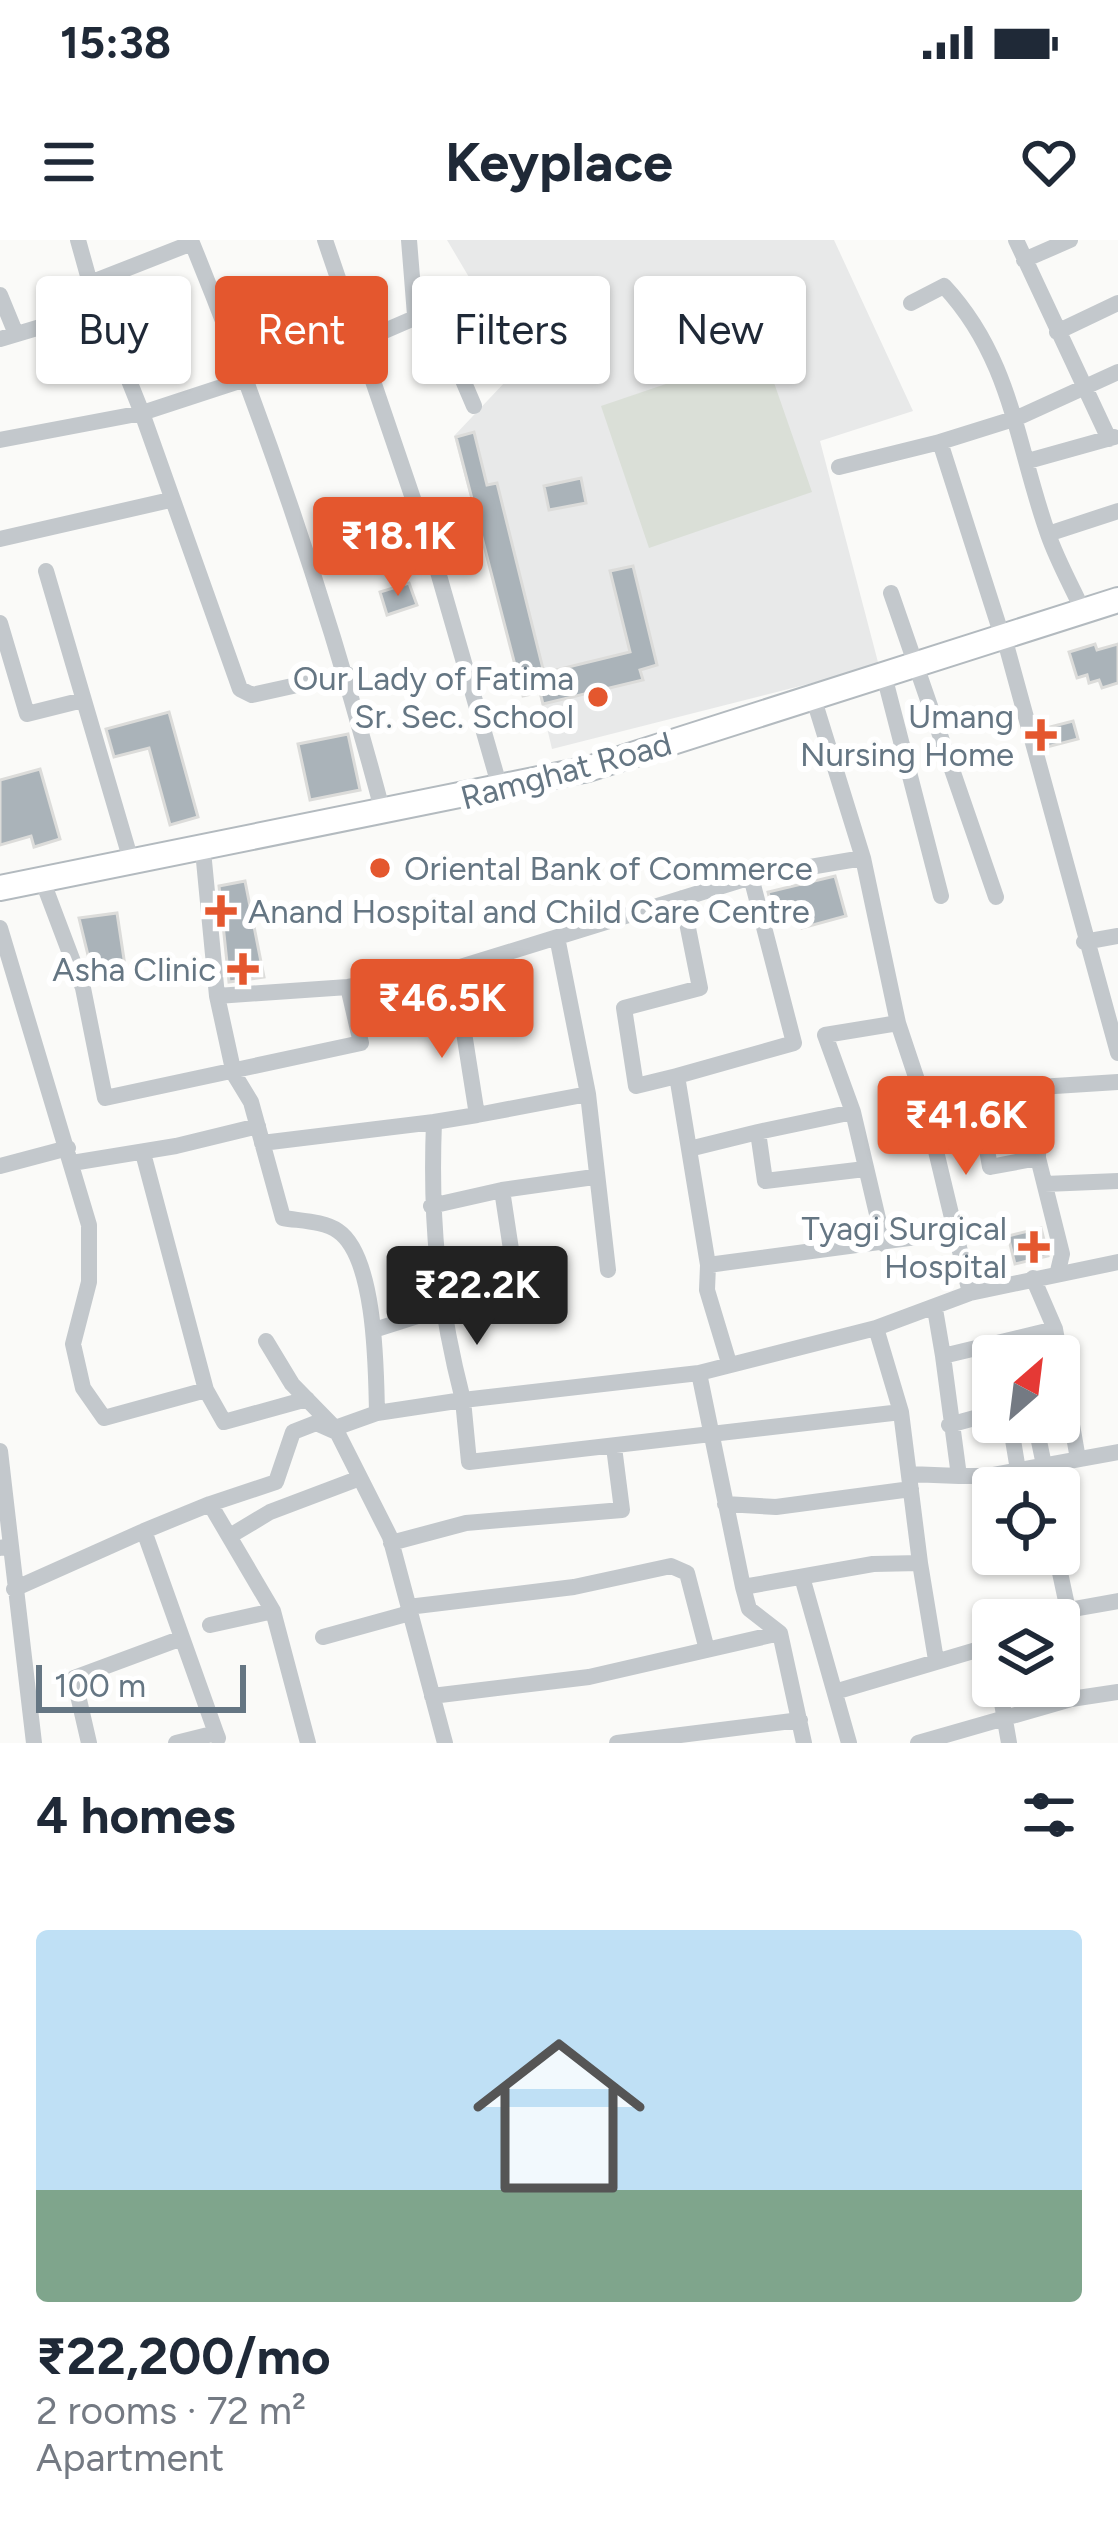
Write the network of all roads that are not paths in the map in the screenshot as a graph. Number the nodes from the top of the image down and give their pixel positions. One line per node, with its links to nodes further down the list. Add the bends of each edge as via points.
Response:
1 (78, 240): 8 (street)
2 (325, 240): 10 (street)
3 (409, 240): 11 (street)
4 (1016, 240): 7 (street)
5 (1070, 240): 7 (street)
6 (195, 241): 9 (street); 12 (street)
7 (1024, 260): 16 (street)
8 (88, 276)
9 (108, 276)
10 (337, 276)
11 (412, 278)
12 (215, 294)
13 (0, 295): 17 (street)
14 (911, 303): 27 (street, via 944,286 976,320)
15 (1118, 304): 16 (street)
16 (1057, 332): 24 (street)
17 (8, 336)
18 (1118, 371): 24 (street)
19 (129, 384): 26 (street)
20 (232, 384): 26 (street)
21 (249, 384): 45 (street)
22 (373, 384): 49 (street)
23 (465, 384): 25 (street)
24 (1082, 387): 27 (street); 28 (street)
25 (474, 406)
26 (142, 413): 29 (street); 33 (street)
27 (1017, 418): 30 (street); 31 (street)
28 (1113, 438): 31 (street)
29 (0, 440)
30 (940, 442): 32 (street); 43 (street)
31 (1028, 461): 35 (street)
32 (839, 467)
33 (170, 500): 36 (street); 45 (street, via 240,689 252,695)
34 (1118, 511): 35 (street)
35 (1048, 534): 40 (street)
36 (0, 539)
37 (46, 571): 47 (street)
38 (891, 593): 44 (street)
39 (1118, 599): 40 (main road, Ramghat Road)
40 (1083, 611): 43 (main road, Ramghat Road)
41 (1118, 613): 43 (main road, Ramghat Road)
42 (0, 623): 47 (street, via 27,713)
43 (1004, 642): 44 (main road, Ramghat Road); 64 (street)
44 (921, 670): 46 (main road, Ramghat Road); 48 (main road, Ramghat Road); 58 (street)
45 (347, 674): 50 (street)
46 (887, 687): 48 (main road, Ramghat Road); 57 (street)
47 (83, 700): 53 (street)
48 (816, 706): 49 (main road, Ramghat Road); 51 (street); 52 (main road, Ramghat Road, via 591,779)
49 (500, 788): 50 (main road, Ramghat Road)
50 (383, 813): 53 (main road, Ramghat Road)
51 (863, 858): 54 (street); 68 (street)
52 (203, 862): 56 (main road, Ramghat Road); 67 (street)
53 (132, 864): 55 (main road, Ramghat Road)
54 (752, 877): 59 (street); 70 (street)
55 (0, 888)
56 (46, 890): 60 (main road, Ramghat Road); 72 (street, via 83,988 105,1097)
57 (941, 896)
58 (996, 897)
59 (682, 898): 63 (street); 73 (street, via 700,988 624,1008 636,1086)
60 (0, 899)
61 (0, 928): 86 (street)
62 (1118, 936): 64 (street)
63 (557, 938): 65 (street); 77 (street)
64 (1084, 942): 71 (street)
65 (454, 969): 66 (street); 80 (street)
66 (348, 987): 67 (street); 72 (street, via 361,1043)
67 (217, 996): 72 (street)
68 (898, 1022): 69 (street); 78 (street)
69 (825, 1035): 70 (street); 79 (street)
70 (794, 1043): 73 (street)
71 (1118, 1053)
72 (235, 1074): 83 (street)
73 (677, 1076): 84 (street)
74 (1118, 1082): 75 (street)
75 (1039, 1087): 76 (street); 87 (street)
76 (977, 1092): 78 (street); 87 (street, via 990,1166)
77 (588, 1094): 80 (street); 90 (street)
78 (924, 1101): 95 (street)
79 (853, 1112): 82 (street); 89 (street)
80 (477, 1115): 81 (street)
81 (434, 1122): 83 (street); 94 (street)
82 (758, 1132): 84 (street); 89 (street, via 765,1181)
83 (260, 1134): 85 (street); 108 (street, via 283,1218 330,1226 354,1250)
84 (689, 1149): 98 (street)
85 (143, 1153): 86 (street); 115 (street)
86 (70, 1155): 88 (street); 115 (street, via 89,1225 73,1344 95,1412 104,1418)
87 (1038, 1159): 92 (street)
88 (0, 1166)
89 (865, 1168): 96 (street)
90 (594, 1178): 93 (street); 99 (street)
91 (1118, 1181): 92 (street)
92 (1045, 1184): 100 (street, via 1062,1255)
93 (502, 1190): 94 (street); 102 (street)
94 (431, 1205): 104 (street)
95 (954, 1232): 96 (street); 103 (street)
96 (884, 1244): 98 (street)
97 (1118, 1262): 100 (street)
98 (708, 1265): 113 (street, via 707,1291)
99 (608, 1270)
100 (1058, 1271): 101 (street)
101 (1033, 1278): 103 (street); 107 (street)
102 (518, 1289)
103 (970, 1293): 105 (street)
104 (440, 1309): 108 (street); 117 (street)
105 (935, 1309): 106 (street); 112 (street)
106 (876, 1328): 113 (street); 118 (street)
107 (1055, 1329): 109 (street); 128 (street)
108 (374, 1330): 119 (street)
109 (1044, 1335)
110 (266, 1340): 116 (street)
111 (972, 1353): 112 (street)
112 (943, 1356): 121 (street)
113 (729, 1363): 114 (street)
114 (699, 1373): 117 (street); 123 (street)
115 (206, 1390): 116 (street, via 224,1422)
116 (307, 1399): 122 (street)
117 (463, 1400): 119 (street); 125 (street, via 469,1462)
118 (901, 1412): 123 (street); 134 (street)
119 (377, 1413): 122 (street)
120 (972, 1419): 121 (street)
121 (949, 1426): 132 (street)
122 (336, 1430): 133 (street); 135 (street, via 316,1423 292,1432 276,1482)
123 (710, 1438): 125 (street); 136 (street)
124 (1039, 1443): 129 (street)
125 (614, 1447): 139 (street, via 622,1510 466,1523)
126 (0, 1451): 140 (street)
127 (1118, 1451): 128 (street)
128 (1078, 1459): 129 (street)
129 (1044, 1465): 130 (street)
130 (1034, 1467)
131 (972, 1474): 132 (street)
132 (959, 1475): 134 (street)
133 (360, 1478): 138 (street); 139 (street)
134 (910, 1481): 136 (street, via 776,1507); 141 (street)
135 (210, 1504): 137 (street); 138 (street)
136 (725, 1504): 144 (street)
137 (144, 1531): 145 (street); 154 (street)
138 (230, 1536): 149 (street)
139 (391, 1543): 148 (street)
140 (5, 1547): 145 (street)
141 (920, 1563): 142 (street); 157 (street)
142 (802, 1577): 143 (street); 158 (street)
143 (763, 1584): 144 (street); 147 (street)
144 (743, 1587): 147 (street)
145 (14, 1588): 165 (street)
146 (1118, 1601): 150 (street)
147 (749, 1609): 152 (street)
148 (409, 1610): 153 (street); 155 (street, via 671,1566 687,1573); 160 (street)
149 (273, 1611): 151 (street); 168 (street)
150 (1080, 1612)
151 (210, 1625)
152 (780, 1633): 155 (street); 163 (street)
153 (323, 1636)
154 (182, 1638): 164 (street); 166 (street, via 74,1678)
155 (706, 1646): 160 (street, via 589,1677)
156 (972, 1654): 157 (street)
157 (937, 1660): 158 (street)
158 (838, 1691): 172 (street)
159 (1118, 1692): 162 (street)
160 (432, 1696): 169 (street)
161 (1004, 1707): 162 (street)
162 (1006, 1718): 173 (street); 174 (street)
163 (800, 1720): 170 (street); 171 (street)
164 (218, 1738): 167 (street)
165 (34, 1743)
166 (89, 1743)
167 (176, 1743)
168 (308, 1743)
169 (445, 1743)
170 (617, 1743)
171 (804, 1743)
172 (849, 1743)
173 (918, 1743)
174 (1009, 1743)

